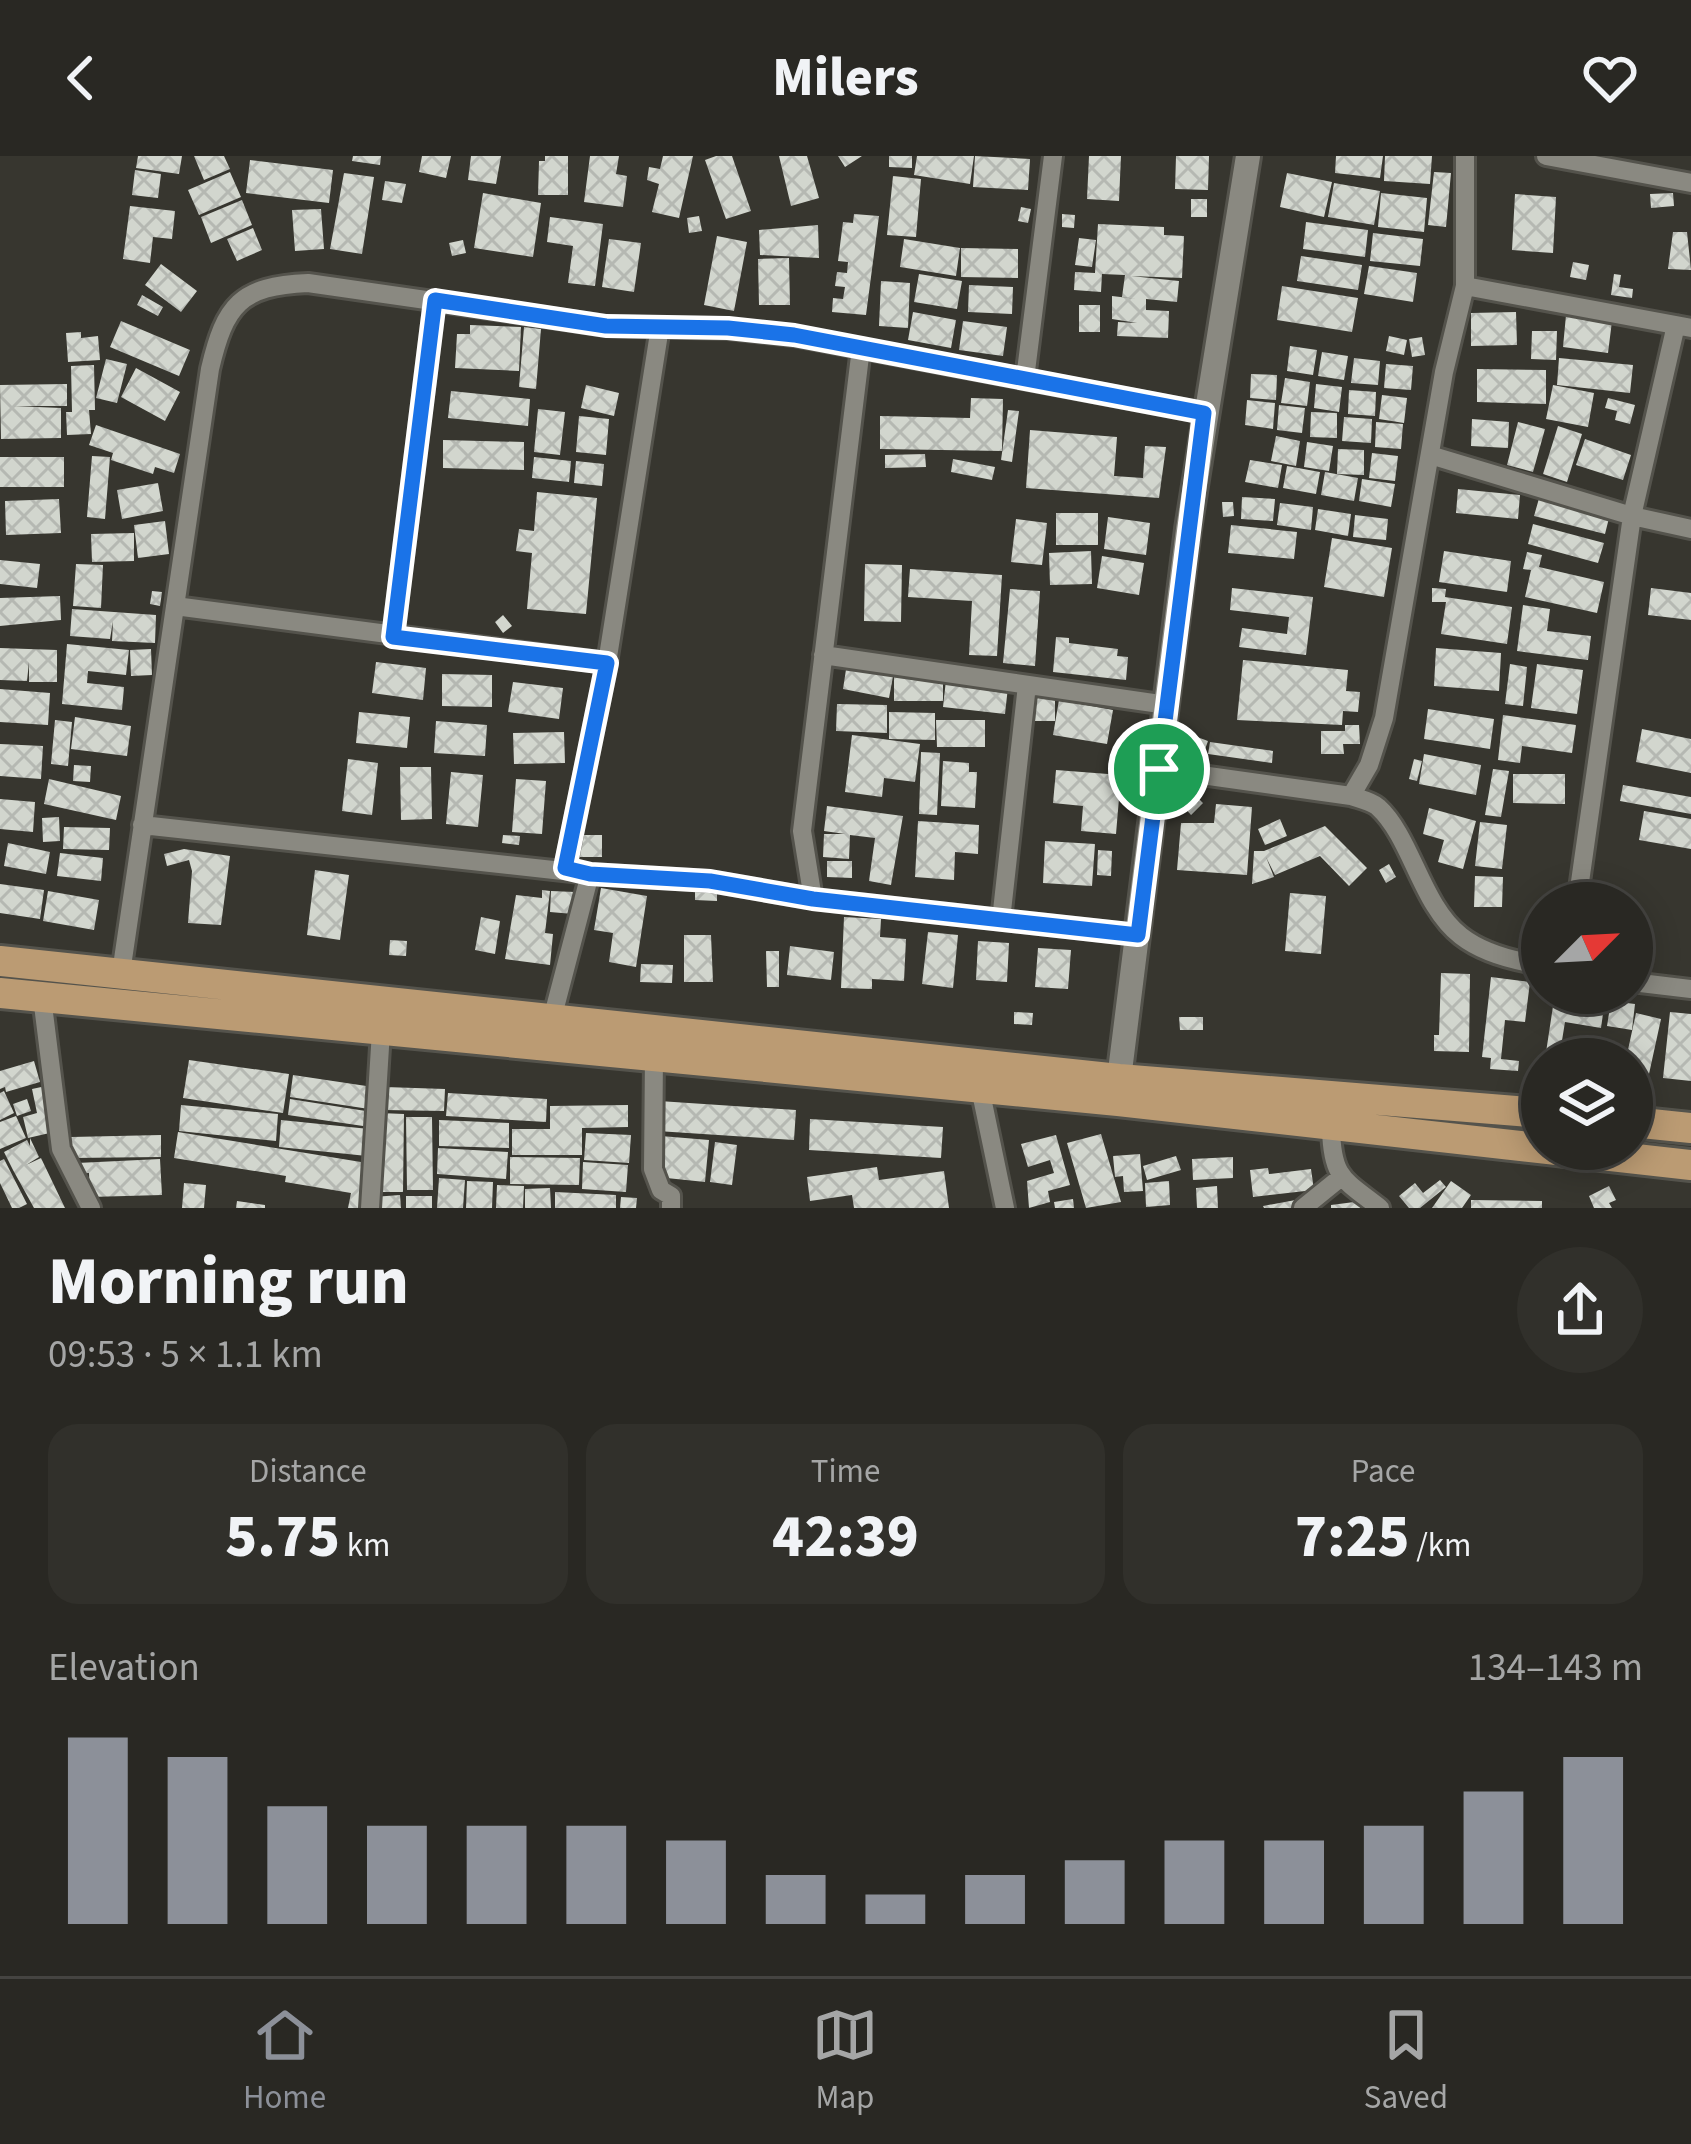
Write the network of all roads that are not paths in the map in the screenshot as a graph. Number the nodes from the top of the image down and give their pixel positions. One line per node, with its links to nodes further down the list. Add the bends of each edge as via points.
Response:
1 (1053, 156): 11 (street)
2 (1248, 156): 12 (street)
3 (1466, 156): 6 (street)
4 (1546, 156): 5 (street)
5 (1691, 182)
6 (1465, 286): 9 (street); 13 (street)
7 (435, 300): 8 (street); 16 (street, via 308,283 280,284 232,305 210,369); 17 (street)
8 (660, 327): 10 (street, via 728,328); 19 (street)
9 (1683, 327): 14 (street)
10 (861, 348): 11 (street); 18 (street)
11 (1025, 379): 12 (street)
12 (1204, 413): 21 (street)
13 (1430, 455): 14 (street); 23 (street, via 1384,718)
14 (1632, 516): 15 (street); 27 (street)
15 (1691, 529)
16 (175, 606): 17 (street); 24 (street)
17 (393, 637): 19 (street)
18 (824, 655): 20 (street); 28 (street, via 802,831)
19 (607, 663): 25 (street)
20 (1027, 685): 21 (street); 29 (street)
21 (1167, 705): 22 (street)
22 (1159, 769): 23 (street); 30 (street)
23 (1351, 796): 31 (street, via 1383,813 1462,938)
24 (142, 825): 25 (street); 33 (street)
25 (565, 868): 26 (street)
26 (590, 874): 28 (street, via 710,881); 38 (street)
27 (1580, 882)
28 (813, 899): 29 (street)
29 (1001, 920): 30 (street)
30 (1138, 935): 41 (street)
31 (1521, 960)
32 (0, 961): 33 (main road)
33 (121, 973): 38 (main road)
34 (1653, 984): 35 (street)
35 (1691, 989)
36 (0, 993): 37 (main road)
37 (42, 997): 39 (main road); 49 (street, via 61,1150)
38 (553, 1019): 41 (main road)
39 (381, 1031): 40 (main road); 50 (street)
40 (654, 1056): 42 (main road); 51 (street, via 653,1169)
41 (1119, 1079): 43 (main road)
42 (980, 1088): 45 (main road); 52 (street)
43 (1521, 1111)
44 (1653, 1124): 46 (main road)
45 (1331, 1128): 47 (main road); 48 (street)
46 (1691, 1128)
47 (1691, 1165)
48 (1340, 1178): 53 (street); 54 (street)
49 (91, 1208)
50 (370, 1208)
51 (670, 1208)
52 (1005, 1208)
53 (1303, 1208)
54 (1380, 1208)

